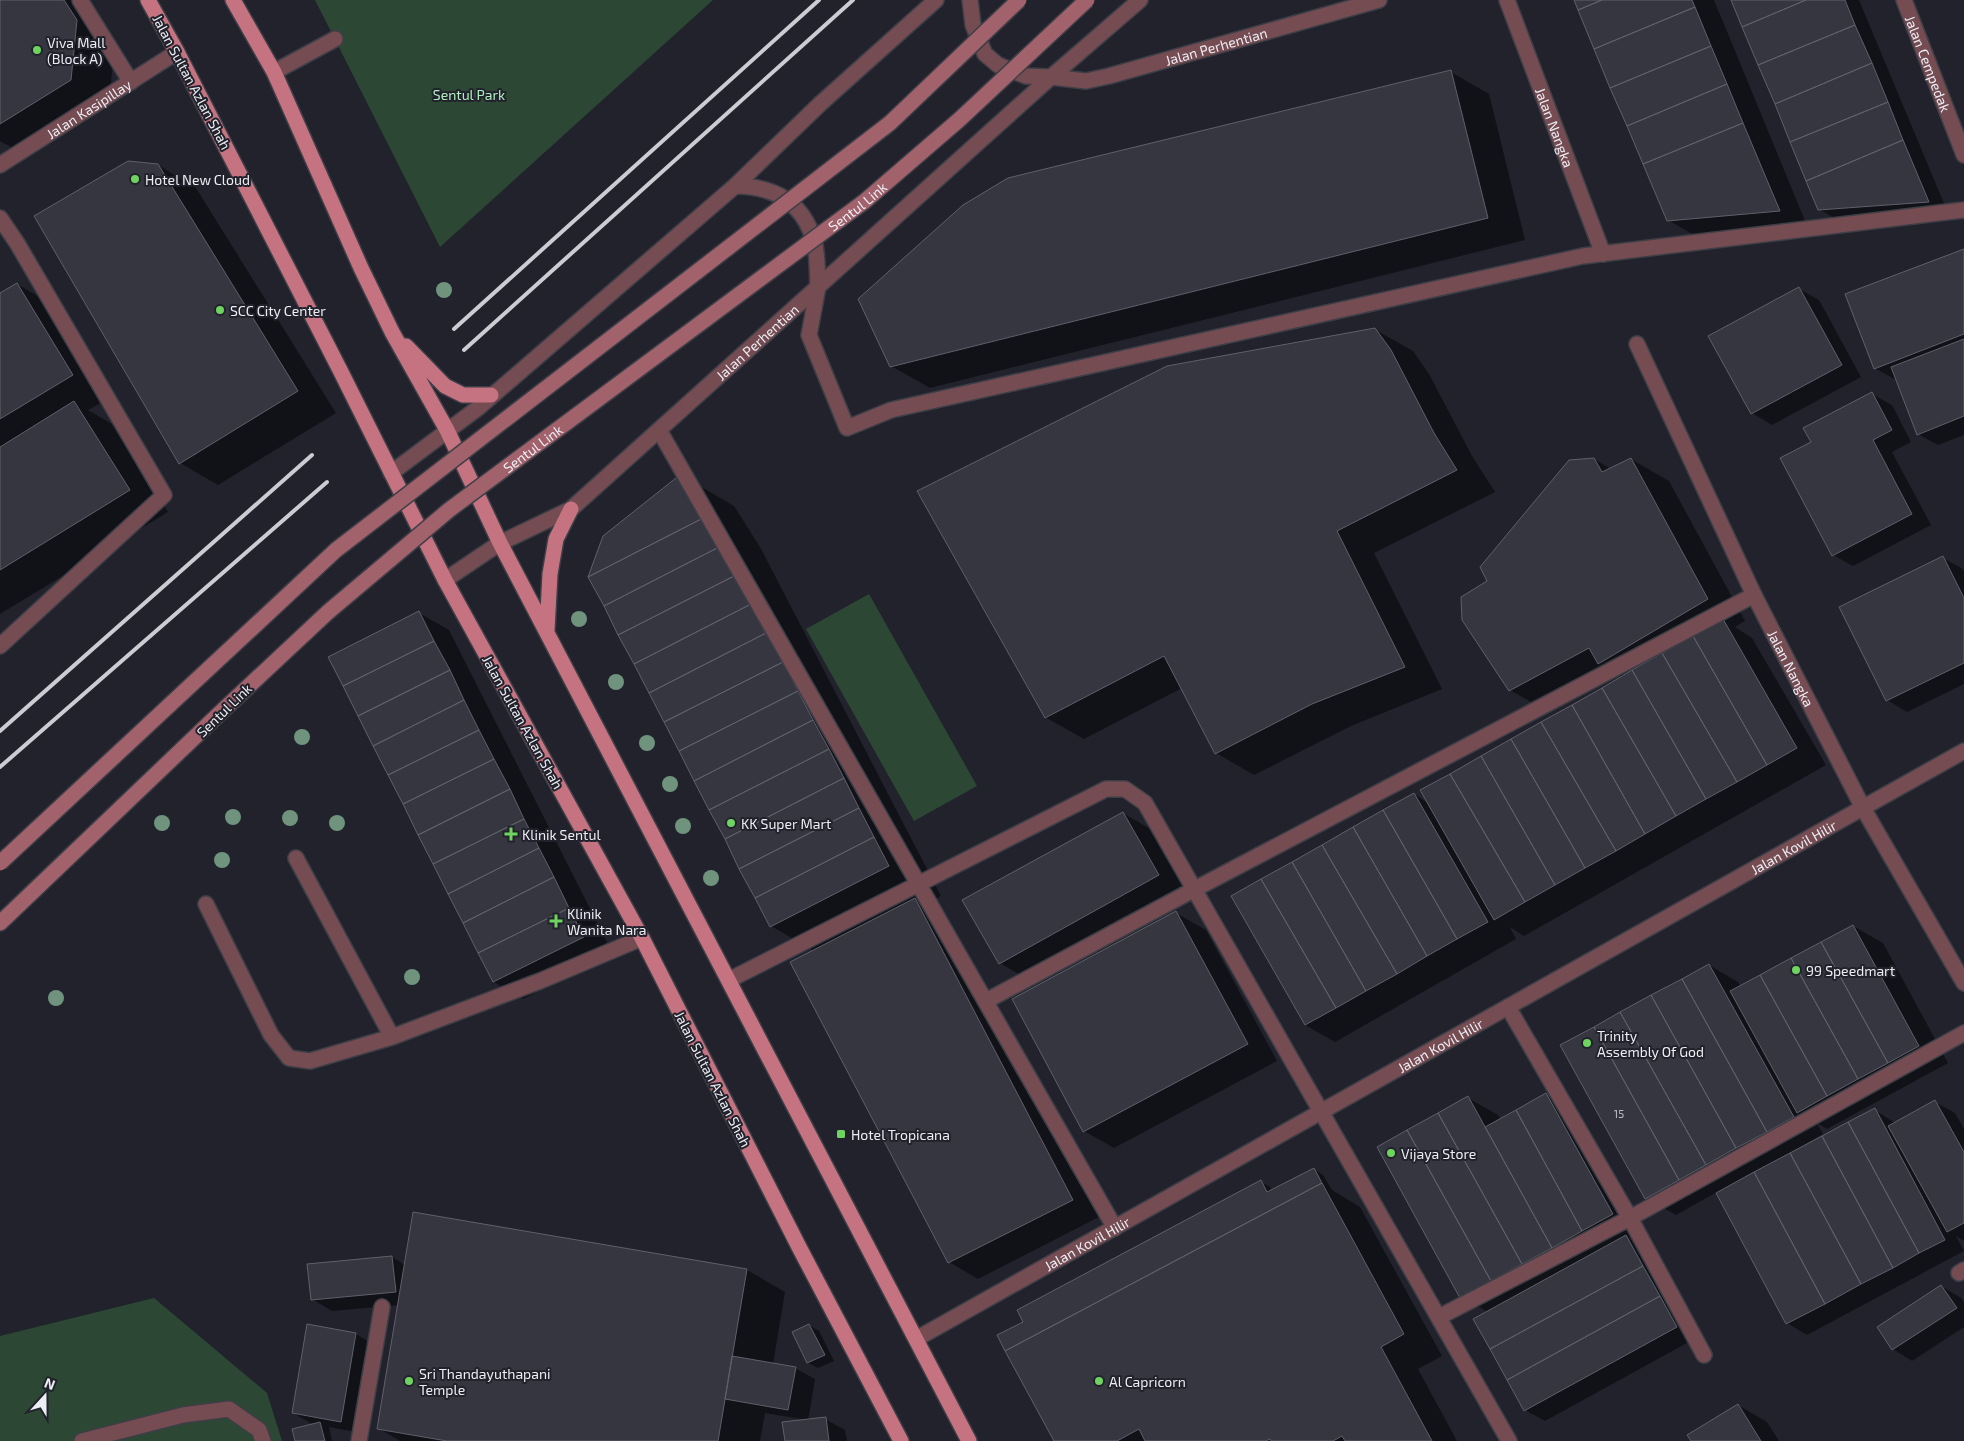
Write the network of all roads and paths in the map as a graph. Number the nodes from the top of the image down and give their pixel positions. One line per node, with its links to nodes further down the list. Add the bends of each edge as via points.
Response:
1 (80, 0): 16 (street)
2 (148, 0): 13 (main road, Jalan Sultan Azlan Shah)
3 (233, 0): 14 (main road)
4 (936, 0): 19 (street)
5 (970, 0): 15 (street, via 973,25 985,54 998,65 1026,76)
6 (1019, 0): 39 (main road, bridge, via 890,123 336,550)
7 (1087, 0): 43 (main road, Sentul Link, bridge, via 960,119 865,201 449,510 328,612)
8 (1140, 0): 15 (street, Jalan Perhentian)
9 (1379, 0): 15 (street, Jalan Perhentian, via 1110,76 1086,81)
10 (1507, 0): 22 (street, Jalan Nangka)
11 (1904, 0): 17 (street, Jalan Cempedak)
12 (336, 39): 14 (street)
13 (177, 52): 16 (street, Jalan Kasipillay); 29 (main road, Jalan Sultan Azlan Shah)
14 (274, 72): 24 (main road, via 360,268)
15 (1051, 77): 23 (street, Jalan Perhentian)
16 (131, 82): 18 (street, Jalan Kasipillay)
17 (1964, 155)
18 (0, 165)
19 (735, 186): 23 (street, via 753,186 770,191 799,211 809,226 814,243); 26 (street)
20 (1964, 210): 22 (street)
21 (0, 218): 35 (street, via 164,495)
22 (1603, 254): 23 (street, via 891,410 847,428 809,335)
23 (818, 287): 28 (street, Jalan Perhentian)
24 (392, 332): 26 (main road, via 445,386 463,395); 27 (main road)
25 (1637, 344): 33 (street, Jalan Nangka)
26 (491, 395): 27 (street)
27 (447, 430): 29 (street); 31 (main road)
28 (658, 430): 30 (street, Jalan Perhentian); 40 (street)
29 (391, 473): 32 (main road, Jalan Sultan Azlan Shah)
30 (571, 509): 31 (street, Jalan Perhentian); 34 (main road, via 556,539 550,574)
31 (500, 543): 32 (street, Jalan Perhentian); 34 (main road)
32 (445, 580): 44 (main road, Jalan Sultan Azlan Shah)
33 (1754, 595): 37 (street, Jalan Nangka); 41 (street)
34 (547, 630): 45 (main road)
35 (0, 646)
36 (1964, 751): 37 (street, Jalan Kovil Hilir)
37 (1864, 808): 46 (street, Jalan Nangka); 48 (street, Jalan Kovil Hilir)
38 (296, 858): 50 (street)
39 (0, 863)
40 (919, 884): 41 (street, via 1106,789 1125,789 1145,803); 45 (street); 47 (street)
41 (1195, 888): 47 (street); 51 (street)
42 (206, 904): 50 (street, via 271,1035 289,1058 310,1061)
43 (0, 923)
44 (642, 938): 50 (street); 61 (main road, Jalan Sultan Azlan Shah)
45 (729, 980): 56 (main road)
46 (1964, 983)
47 (986, 1001): 53 (street)
48 (1508, 1007): 51 (street, Jalan Kovil Hilir); 52 (street)
49 (1964, 1033): 52 (street)
50 (392, 1037)
51 (1322, 1112): 53 (street, Jalan Kovil Hilir); 55 (street)
52 (1630, 1218): 55 (street); 57 (street)
53 (1115, 1228): 56 (street, Jalan Kovil Hilir)
54 (382, 1306): 60 (street)
55 (1439, 1317): 63 (street)
56 (916, 1339): 62 (main road)
57 (1704, 1355)
58 (82, 1441): 59 (street, via 183,1415 229,1410 259,1430)
59 (263, 1441)
60 (359, 1441)
61 (901, 1441)
62 (969, 1441)
63 (1509, 1441)

